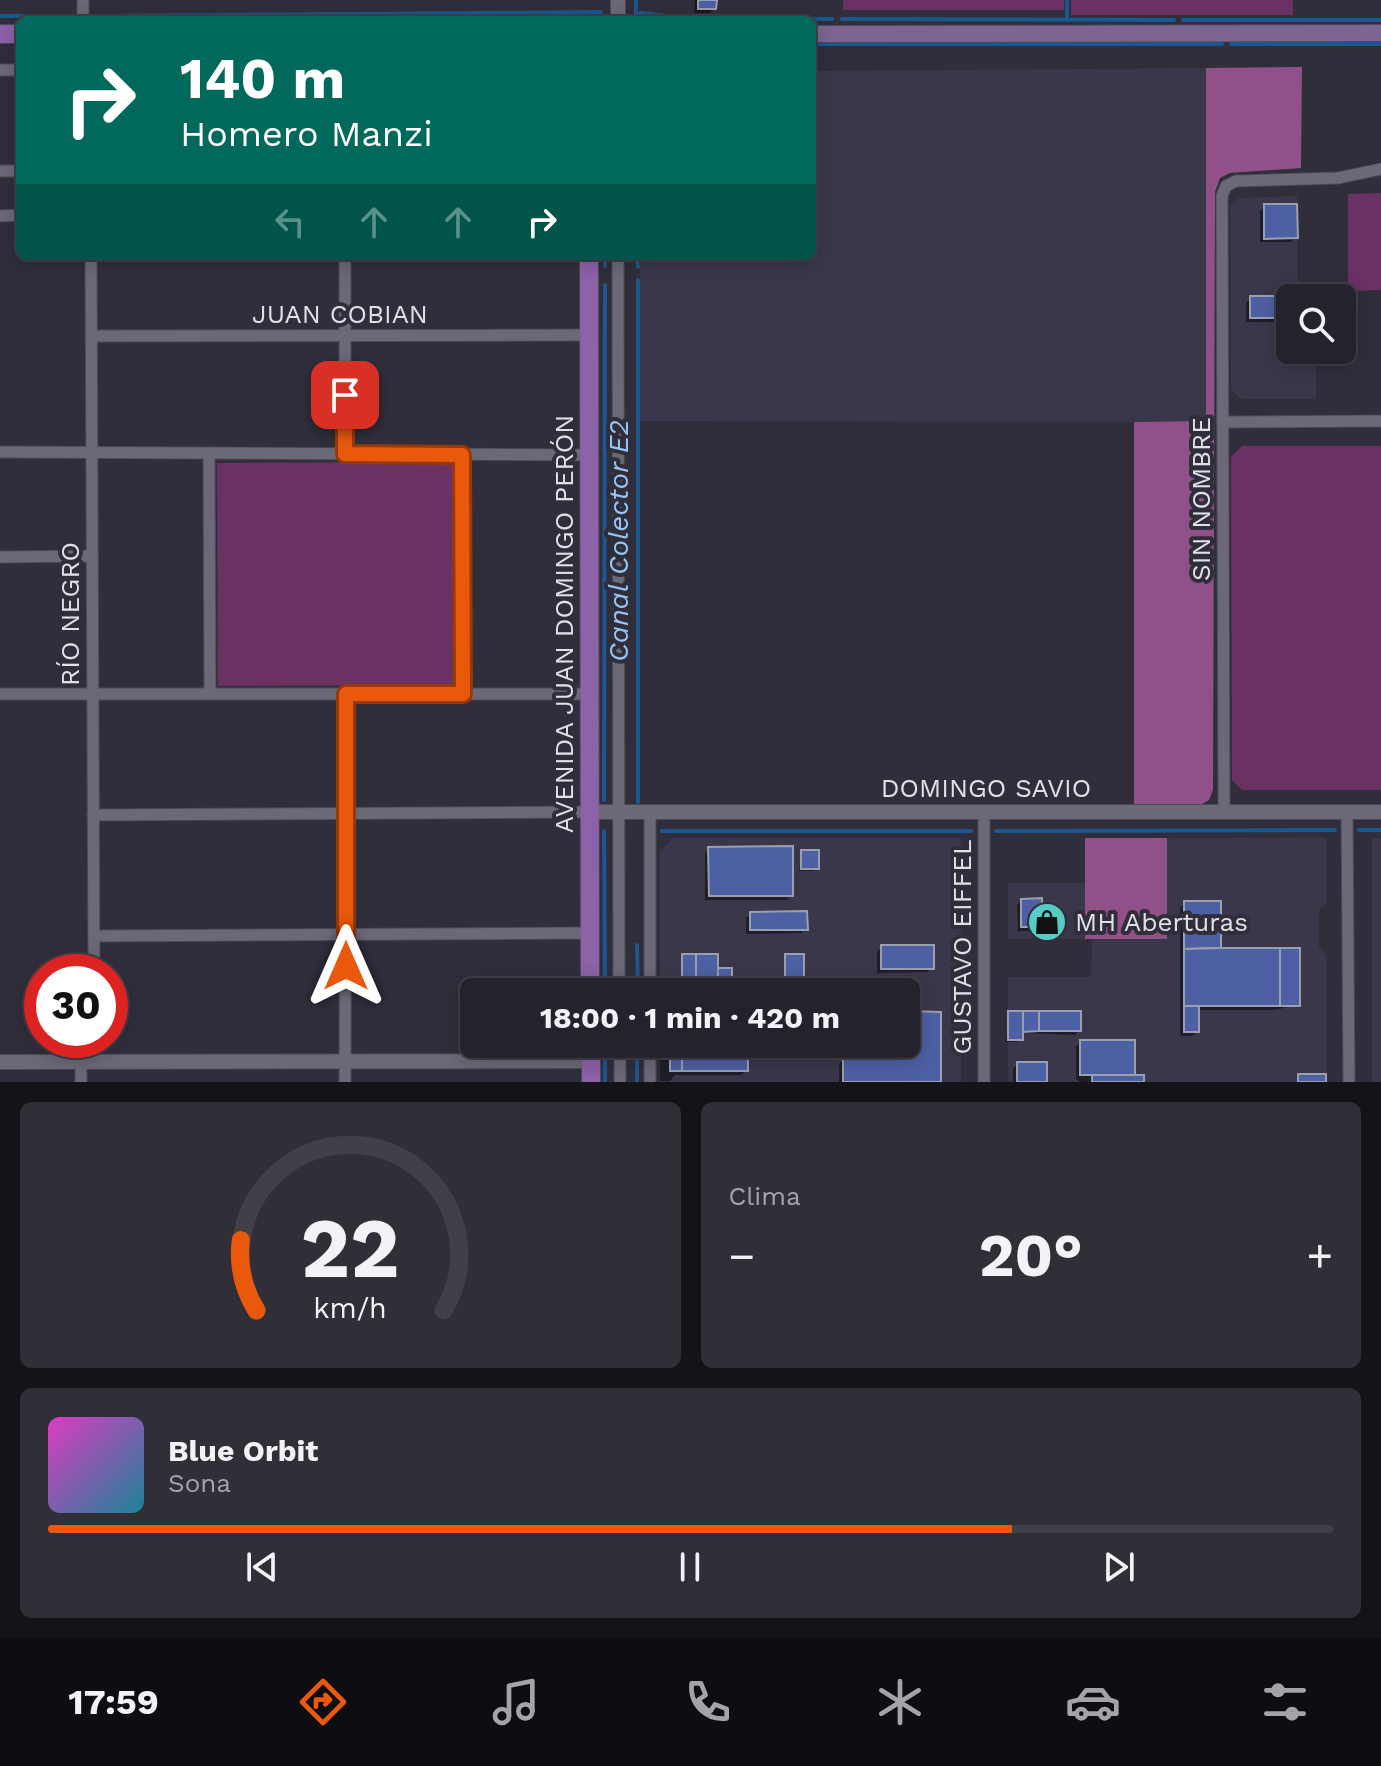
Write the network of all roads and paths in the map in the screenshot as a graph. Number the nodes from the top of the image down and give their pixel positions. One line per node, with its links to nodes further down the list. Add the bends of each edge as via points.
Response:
1 (1381, 33): 2 (main road)
2 (816, 34)
3 (1381, 169): 12 (street, SIN NOMBRE, via 1338,178 1236,181 1226,186)
4 (91, 260): 9 (street, RÍO NEGRO)
5 (345, 260): 10 (street)
6 (589, 260): 8 (main road, AVENIDA JUAN DOMINGO PERÓN)
7 (618, 260): 28 (street)
8 (589, 335): 10 (street, JUAN COBIAN); 18 (main road, AVENIDA JUAN DOMINGO PERÓN)
9 (91, 336): 10 (street, JUAN COBIAN); 14 (street, RÍO NEGRO)
10 (345, 336): 16 (street)
11 (1381, 421): 12 (street)
12 (1223, 422): 31 (street, SIN NOMBRE)
13 (0, 452): 14 (street)
14 (92, 452): 15 (street); 19 (street, RÍO NEGRO)
15 (209, 453): 16 (street); 23 (street)
16 (345, 454): 17 (street)
17 (462, 455): 18 (street); 25 (street)
18 (589, 455): 26 (main road, AVENIDA JUAN DOMINGO PERÓN)
19 (92, 556): 20 (street); 22 (street, RÍO NEGRO)
20 (0, 557)
21 (0, 694): 22 (street)
22 (93, 694): 23 (street); 35 (street, RÍO NEGRO)
23 (210, 694): 24 (street)
24 (346, 694): 25 (street); 34 (street)
25 (463, 694): 26 (street)
26 (590, 694): 27 (main road, AVENIDA JUAN DOMINGO PERÓN)
27 (590, 812): 28 (street, DOMINGO SAVIO); 34 (street); 36 (main road, AVENIDA JUAN DOMINGO PERÓN)
28 (619, 812): 29 (street, DOMINGO SAVIO); 41 (street)
29 (650, 812): 30 (street, DOMINGO SAVIO); 42 (street)
30 (984, 812): 31 (street, DOMINGO SAVIO); 56 (street, GUSTAVO EIFFEL)
31 (1224, 812): 32 (street, DOMINGO SAVIO)
32 (1347, 812): 33 (street, DOMINGO SAVIO); 57 (street)
33 (1381, 812)
34 (346, 814): 35 (street); 37 (street)
35 (93, 815): 38 (street, RÍO NEGRO)
36 (590, 933): 37 (street); 40 (main road, AVENIDA JUAN DOMINGO PERÓN)
37 (346, 935): 38 (street); 50 (street)
38 (94, 936): 39 (street, RÍO NEGRO)
39 (94, 954)
40 (590, 978)
41 (619, 978)
42 (650, 978)
43 (460, 1057): 50 (street)
44 (89, 1058): 49 (street)
45 (591, 1058): 53 (main road)
46 (620, 1058): 54 (street)
47 (650, 1058): 55 (street)
48 (0, 1062): 49 (street)
49 (88, 1062): 50 (street); 51 (street)
50 (345, 1062): 52 (street)
51 (81, 1082)
52 (345, 1082)
53 (591, 1082)
54 (620, 1082)
55 (650, 1082)
56 (984, 1082)
57 (1349, 1082)

